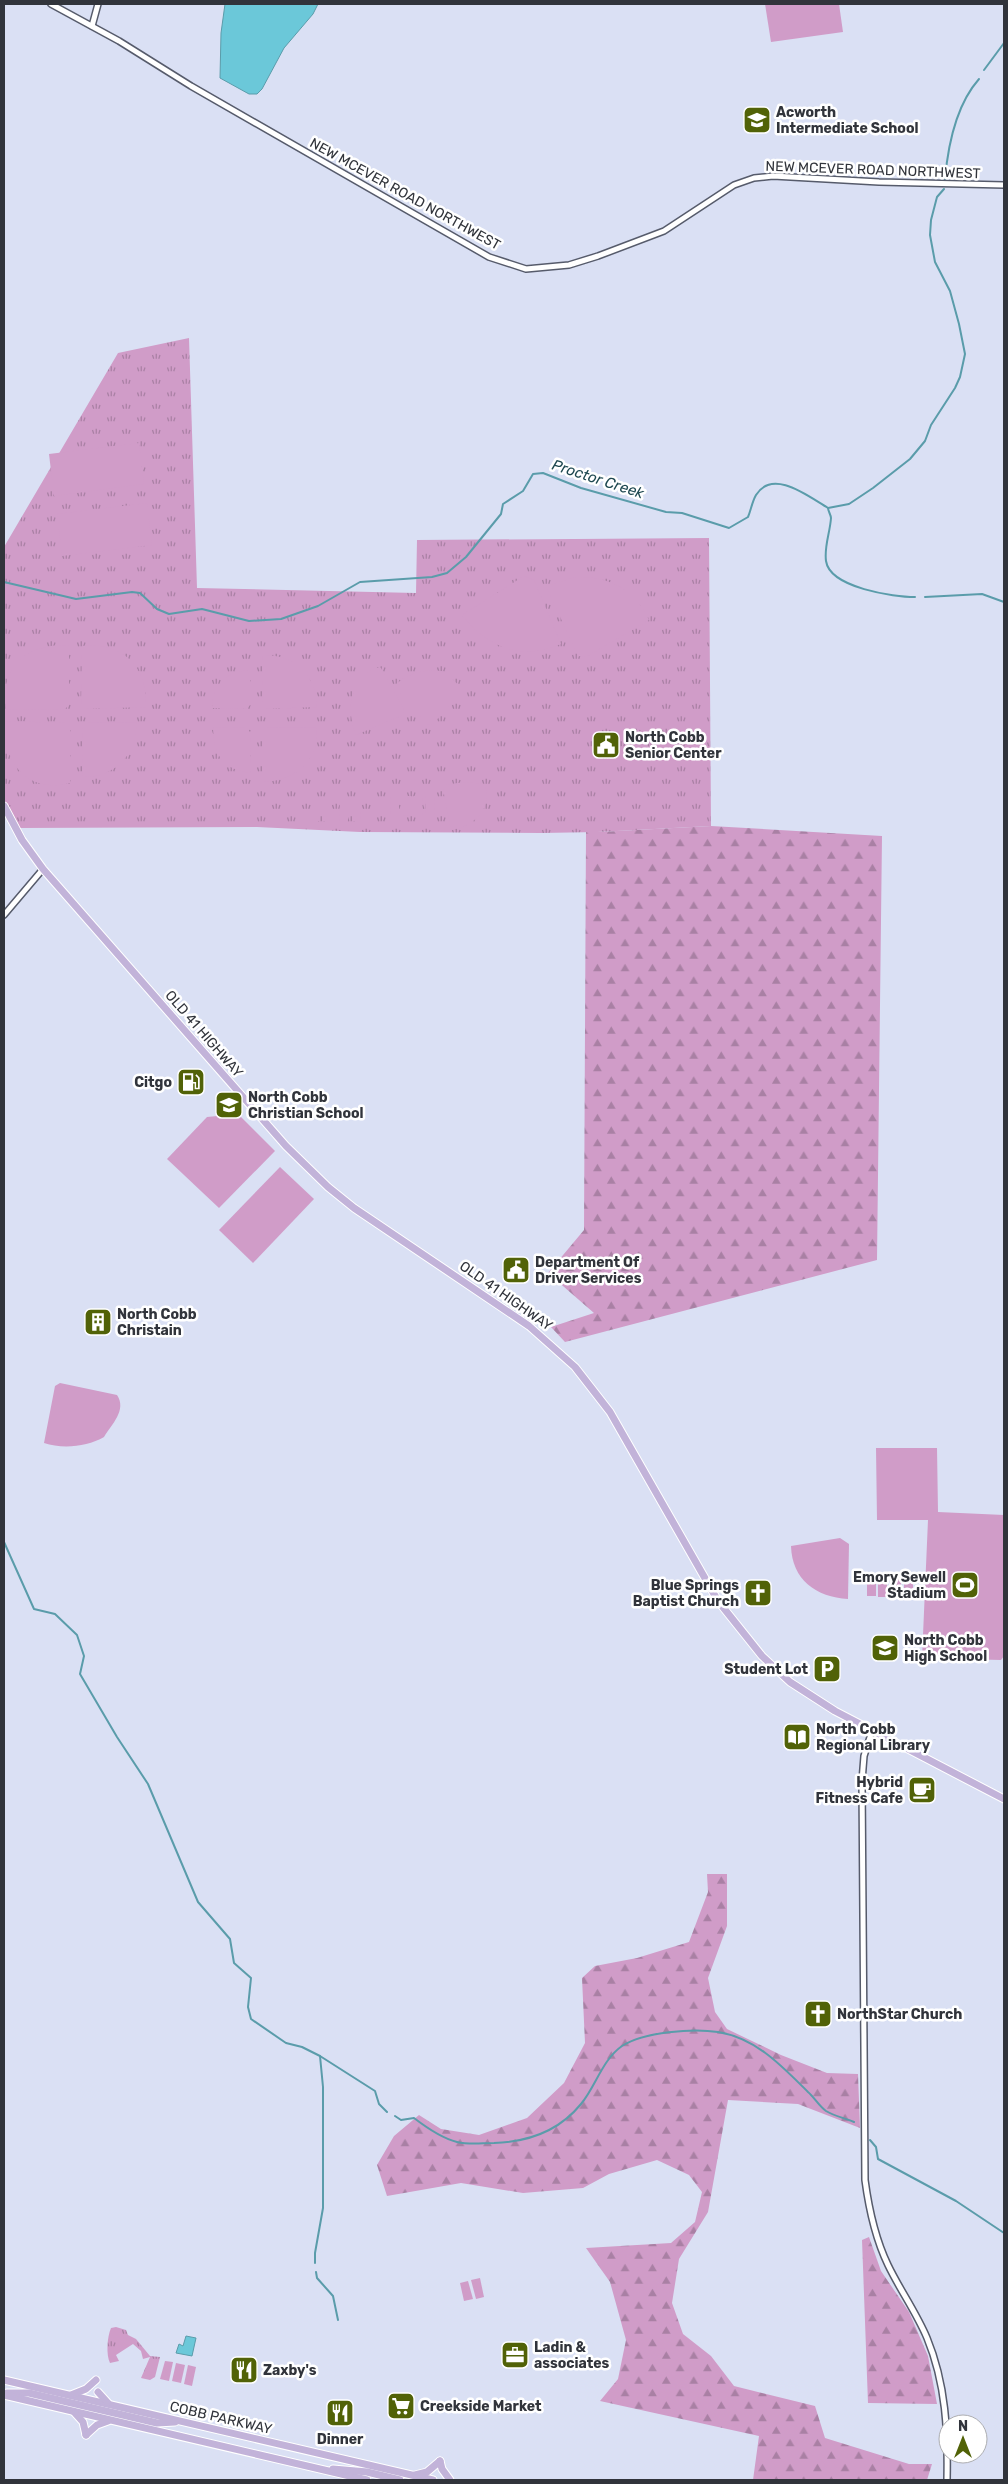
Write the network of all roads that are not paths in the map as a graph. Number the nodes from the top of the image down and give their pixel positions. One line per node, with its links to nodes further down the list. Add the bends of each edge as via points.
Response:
1 (51, 4): 3 (street, NEW MCEVER ROAD NORTHWEST)
2 (98, 4): 3 (street)
3 (92, 26): 4 (street, NEW MCEVER ROAD NORTHWEST, via 489,257 526,269 568,265 664,231 734,185 754,178 773,176)
4 (1004, 185)
5 (4, 806): 6 (main road, OLD 41 HIGHWAY, via 22,840)
6 (43, 869): 7 (street); 8 (main road, OLD 41 HIGHWAY, via 286,1146 321,1181 354,1208 529,1326 575,1367 610,1412 713,1593 742,1634 790,1682)
7 (4, 915)
8 (872, 1731): 9 (main road, OLD 41 HIGHWAY); 25 (street, via 864,1756 862,1780 865,2180 879,2244 919,2320 936,2364 946,2414)
9 (1004, 1799)
10 (4, 2380): 14 (main road, COBB PARKWAY)
11 (96, 2380): 14 (main road, via 86,2389)
12 (98, 2392): 15 (main road)
13 (4, 2394): 16 (main road, COBB PARKWAY); 18 (main road, via 28,2393 157,2423)
14 (70, 2395): 15 (main road, COBB PARKWAY)
15 (110, 2405): 18 (main road, COBB PARKWAY)
16 (74, 2412): 17 (main road, COBB PARKWAY); 17 (main road, via 83,2422 86,2435 97,2425)
17 (110, 2420): 19 (main road, COBB PARKWAY)
18 (180, 2421): 20 (main road, COBB PARKWAY)
19 (320, 2469): 21 (main road, COBB PARKWAY); 22 (main road, via 360,2471)
20 (412, 2476): 23 (main road, COBB PARKWAY); 24 (main road, via 427,2472 440,2461)
21 (367, 2480)
22 (400, 2480)
23 (433, 2480)
24 (450, 2480)
25 (947, 2480)

